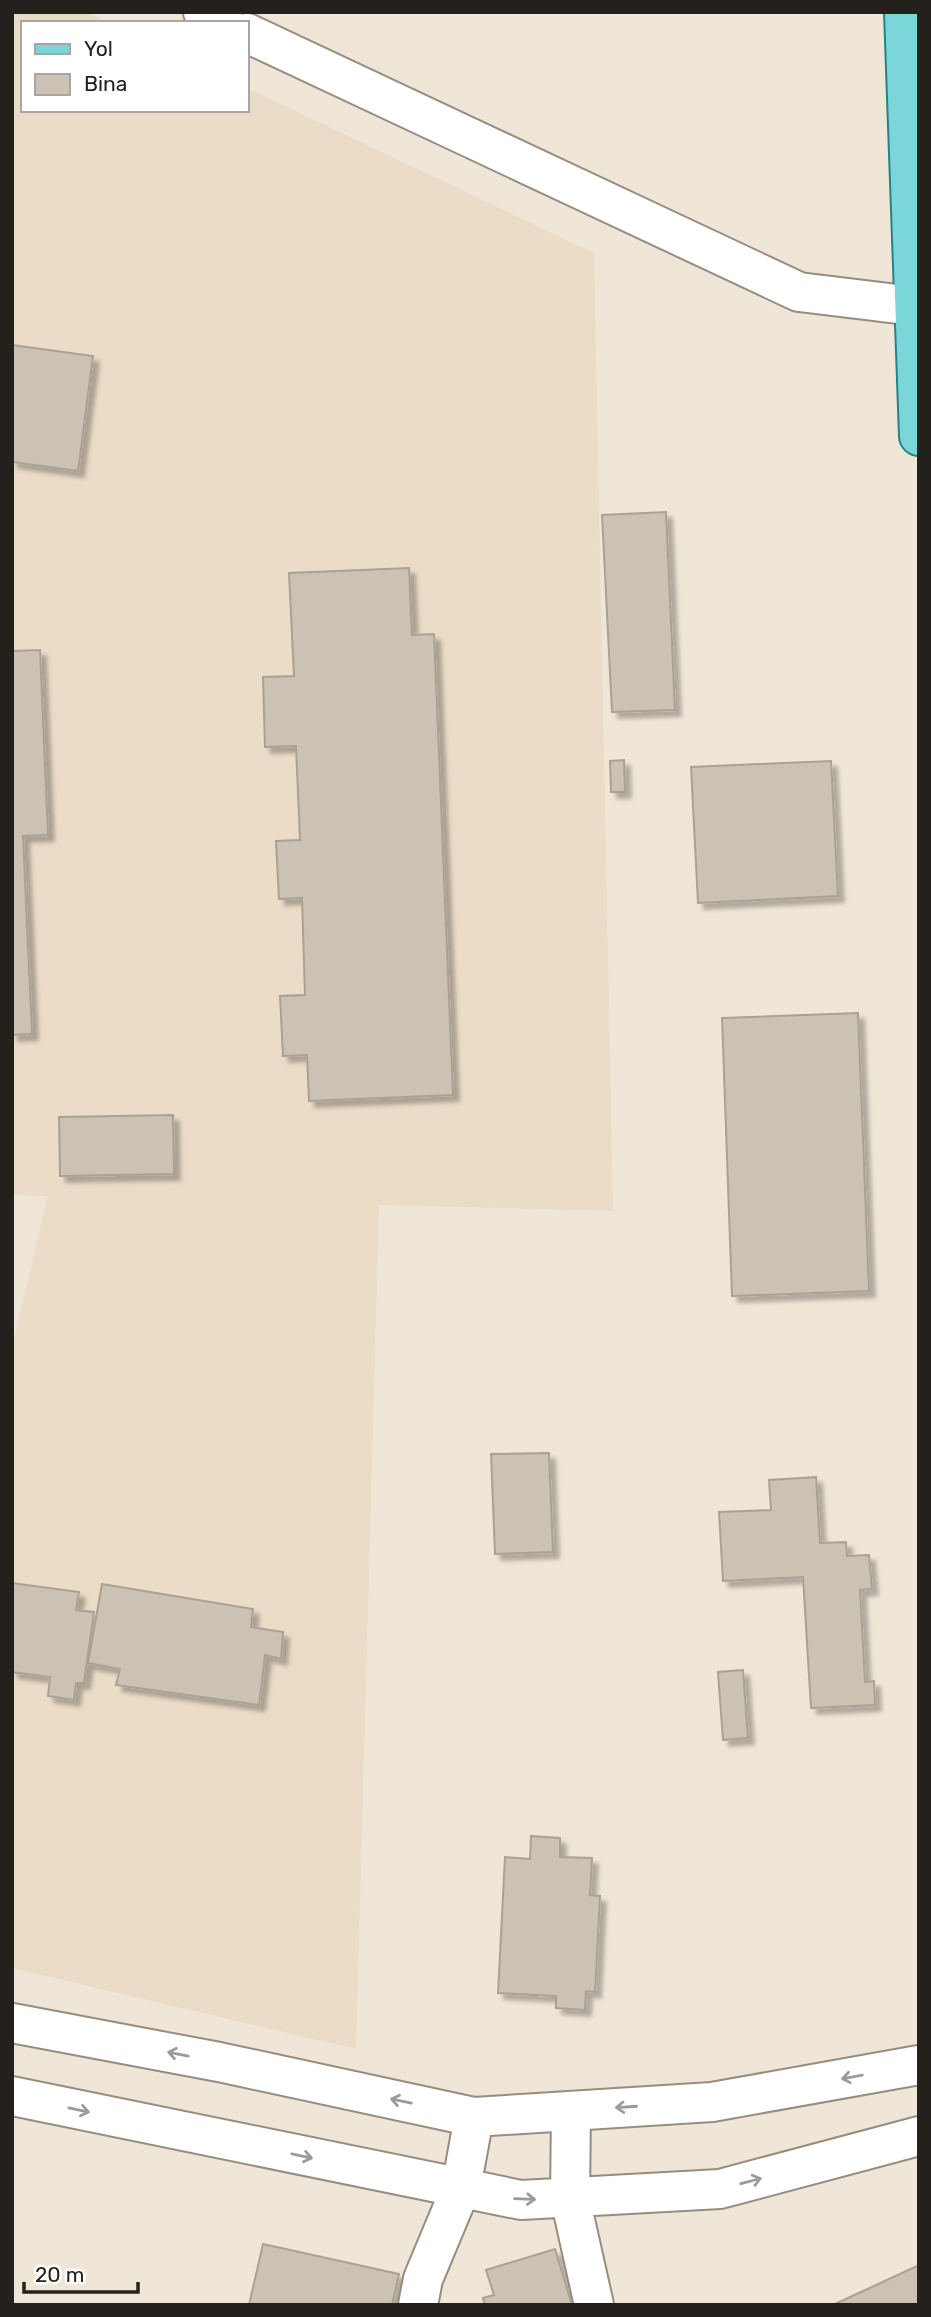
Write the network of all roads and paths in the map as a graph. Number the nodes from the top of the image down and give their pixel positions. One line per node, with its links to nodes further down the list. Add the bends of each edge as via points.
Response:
1 (203, 12): 3 (street)
2 (904, 12): 5 (main road)
3 (221, 21)
4 (248, 33): 5 (street, via 799,292)
5 (914, 306): 6 (main road)
6 (919, 436)
7 (12, 2023): 11 (street, one-way to 7)
8 (919, 2065): 10 (street, one-way to 10, via 712,2102)
9 (12, 2096): 13 (street, one-way to 13)
10 (572, 2110): 11 (street); 14 (street)
11 (474, 2117): 13 (street)
12 (919, 2136): 14 (street, one-way to 12, via 720,2189)
13 (461, 2188): 14 (street, one-way to 14, via 521,2200); 15 (street, via 422,2279)
14 (570, 2198): 16 (street)
15 (418, 2305)
16 (594, 2305)

